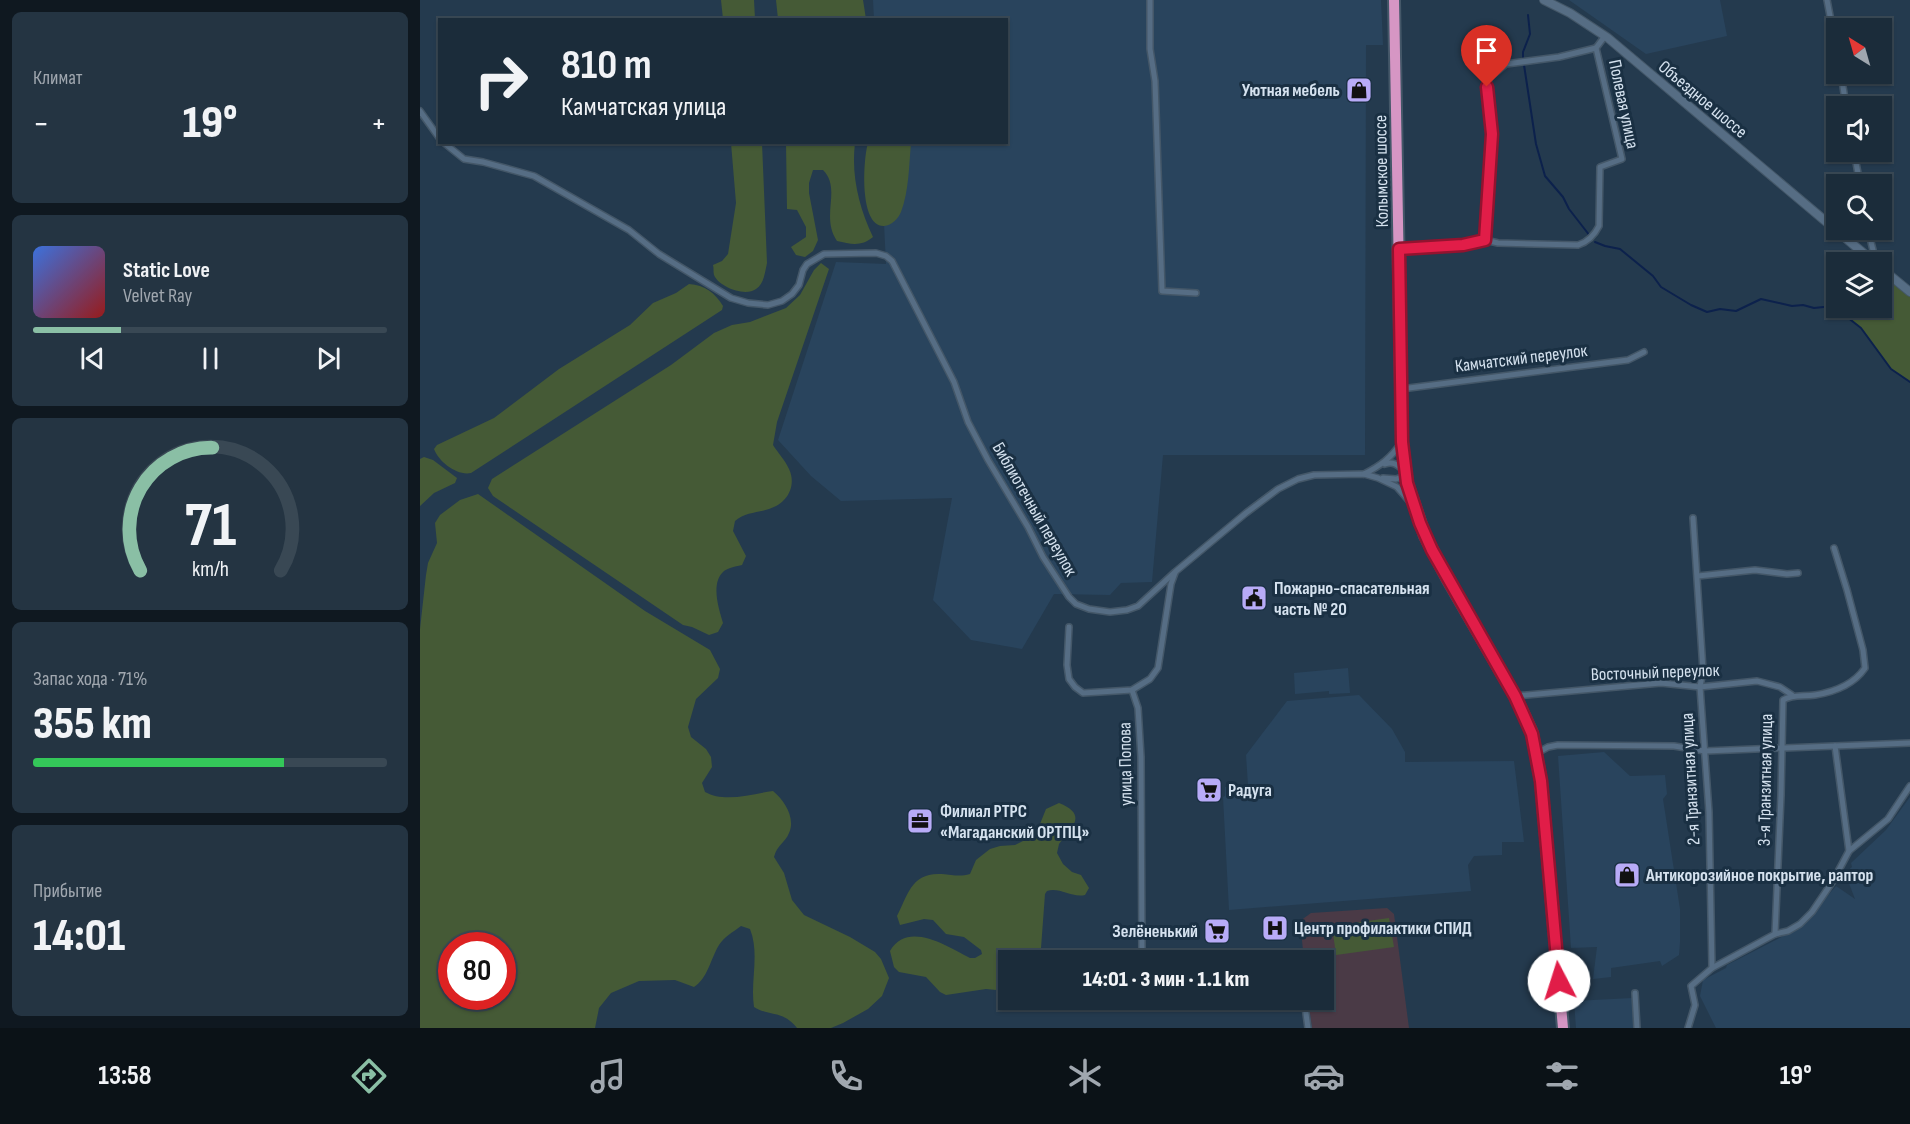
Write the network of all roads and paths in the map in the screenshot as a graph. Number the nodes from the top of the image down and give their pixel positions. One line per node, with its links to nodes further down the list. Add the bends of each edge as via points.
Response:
1 (1150, 0): 16 (street, via 1162,291)
2 (1394, 0): 12 (highway, Колымское шоссе)
3 (1544, 0): 6 (street, Объездное шоссе)
4 (1827, 0): 5 (street)
5 (1830, 18)
6 (1605, 36): 7 (street, Полевая улица); 13 (street, Объездное шоссе)
7 (1596, 48): 11 (street, via 1506,64 1489,78 1492,134); 11 (street, Полевая улица, via 1622,159 1600,167 1599,226 1595,233 1584,243 1563,246)
8 (420, 111): 9 (street)
9 (438, 136)
10 (445, 144): 27 (street, Библиотечный переулок, via 464,159 534,176 629,230 658,254 731,298 748,303 768,305 782,301 799,285 803,270 824,254 886,256 954,382 968,422 988,460 1069,597 1089,609 1127,610 1151,596)
11 (1485, 240): 12 (street)
12 (1399, 249): 18 (highway, Колымское шоссе)
13 (1863, 252)
14 (1892, 277): 15 (street)
15 (1910, 292)
16 (1196, 293)
17 (1644, 352): 18 (street, Камчатский переулок, via 1628,360)
18 (1401, 389): 19 (highway, Колымское шоссе)
19 (1402, 442): 20 (street, Библиотечный переулок); 21 (highway, Колымское шоссе)
20 (1380, 467): 21 (street, via 1390,463); 22 (street, Библиотечный переулок)
21 (1405, 473): 23 (street, via 1396,479); 24 (highway, Колымское шоссе)
22 (1364, 474): 23 (street, Библиотечный переулок); 27 (street, Библиотечный переулок, via 1314,475 1288,483)
23 (1378, 478): 24 (street, Библиотечный переулок, via 1397,487)
24 (1414, 507): 34 (highway, Колымское шоссе, via 1440,564)
25 (1693, 518): 29 (street, 2-я Транзитная улица)
26 (1834, 548): 33 (street, 3-я Транзитная улица, via 1865,668 1858,678 1835,690)
27 (1175, 572): 32 (street, via 1158,668 1150,680)
28 (1798, 573): 29 (street, via 1755,570)
29 (1698, 576): 31 (street, 2-я Транзитная улица, via 1703,670)
30 (1069, 627): 32 (street, via 1067,665 1075,687 1083,693)
31 (1700, 687): 33 (street, Восточный переулок, via 1757,681 1780,687); 34 (street, Восточный переулок, via 1661,683); 38 (street, 2-я Транзитная улица)
32 (1132, 690): 43 (street, улица Попова, via 1138,708 1141,747)
33 (1791, 695): 37 (street, 3-я Транзитная улица, via 1782,700)
34 (1515, 696): 39 (highway, Колымское шоссе)
35 (1910, 743): 36 (street)
36 (1835, 746): 37 (street); 41 (street)
37 (1781, 748): 38 (street); 42 (street, 3-я Транзитная улица)
38 (1705, 751): 39 (street, via 1674,746 1558,746); 44 (street, 2-я Транзитная улица)
39 (1537, 753): 48 (highway, Колымское шоссе)
40 (1910, 786): 41 (street, via 1888,819)
41 (1849, 851): 42 (street, via 1812,912 1788,931)
42 (1775, 933): 44 (street)
43 (1142, 950)
44 (1712, 968): 50 (street, via 1691,986 1695,1005)
45 (1635, 993): 49 (street)
46 (1306, 1010): 47 (street)
47 (1308, 1028)
48 (1563, 1028)
49 (1637, 1028)
50 (1688, 1028)

